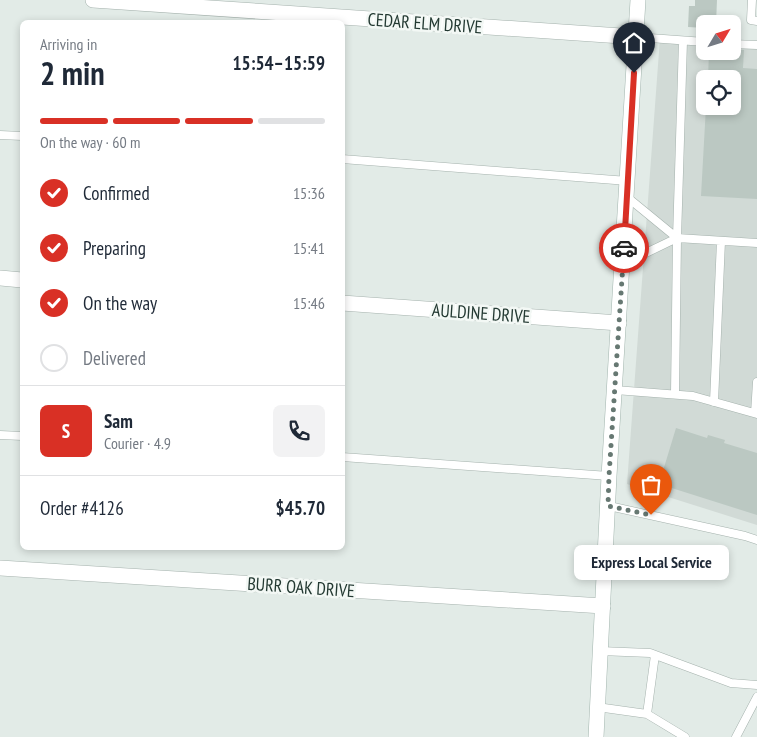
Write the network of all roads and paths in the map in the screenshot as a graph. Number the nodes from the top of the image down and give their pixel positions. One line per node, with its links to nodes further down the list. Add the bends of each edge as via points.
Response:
1 (93, 0): 5 (street, CEDAR ELM DRIVE)
2 (638, 0): 5 (street)
3 (752, 0): 4 (lane, via 751,20)
4 (757, 21)
5 (636, 37): 6 (lane); 13 (street)
6 (684, 41): 7 (lane); 15 (lane)
7 (696, 42)
8 (741, 44): 9 (lane)
9 (757, 45)
10 (0, 135): 11 (lane)
11 (20, 136)
12 (345, 159): 13 (lane)
13 (628, 181): 14 (street)
14 (627, 196): 15 (lane); 18 (street)
15 (677, 238): 16 (lane); 18 (lane); 25 (lane)
16 (721, 241): 17 (lane); 26 (lane)
17 (757, 243)
18 (623, 264): 22 (street)
19 (0, 278): 20 (street)
20 (20, 280)
21 (345, 303): 22 (street, AULDINE DRIVE)
22 (619, 323): 24 (street)
23 (757, 382): 27 (lane)
24 (615, 390): 25 (lane); 31 (street)
25 (674, 394): 26 (lane)
26 (714, 402): 27 (lane)
27 (756, 414)
28 (0, 435): 29 (lane)
29 (20, 436)
30 (345, 457): 31 (lane)
31 (609, 476): 32 (street)
32 (608, 506): 33 (lane); 35 (street)
33 (757, 540)
34 (0, 568): 35 (street, BURR OAK DRIVE)
35 (603, 606): 36 (street)
36 (600, 651): 37 (lane); 40 (street)
37 (655, 655): 38 (lane, via 731,683); 41 (lane)
38 (757, 685)
39 (757, 697): 44 (lane)
40 (598, 708): 41 (lane); 42 (street)
41 (647, 714): 43 (lane)
42 (596, 737)
43 (685, 737)
44 (736, 737)

